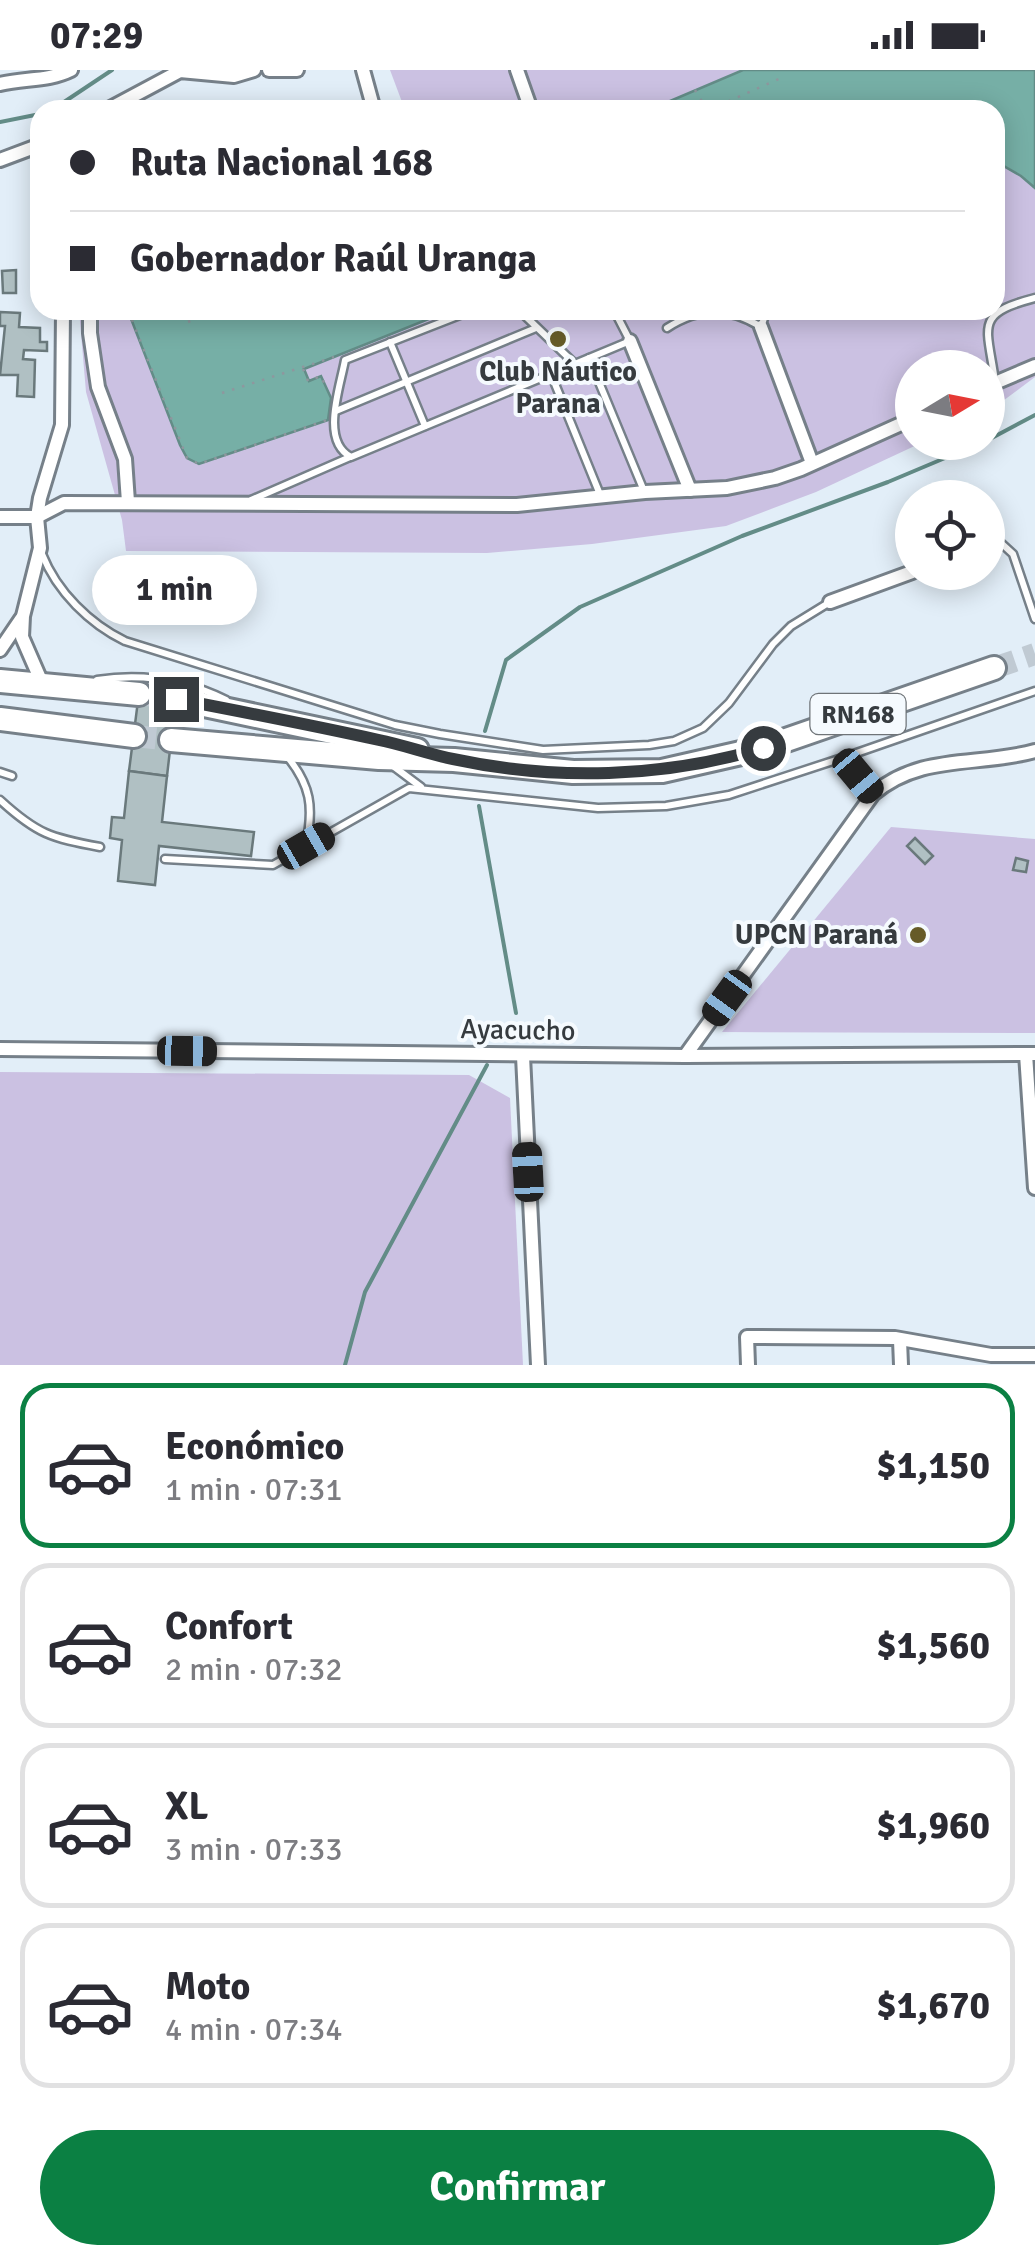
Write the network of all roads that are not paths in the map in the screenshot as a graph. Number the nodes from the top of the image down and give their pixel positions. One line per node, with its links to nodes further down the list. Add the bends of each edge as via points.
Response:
1 (70, 70): 7 (street, via 42,78)
2 (254, 70): 9 (street, via 234,76 180,71)
3 (269, 70): 4 (street)
4 (297, 70)
5 (363, 70): 10 (street)
6 (517, 70): 11 (street)
7 (22, 74): 8 (street)
8 (0, 84)
9 (126, 100)
10 (371, 100)
11 (530, 100)
12 (30, 149): 13 (street)
13 (0, 160)
14 (1035, 298): 15 (lane)
15 (1005, 308)
16 (63, 320): 48 (street, via 62,425)
17 (90, 320): 45 (street, via 98,387 125,458)
18 (447, 320): 29 (lane)
19 (528, 320): 25 (lane)
20 (619, 320): 28 (lane)
21 (679, 320): 26 (lane)
22 (750, 320): 27 (lane)
23 (764, 320): 27 (lane)
24 (990, 320): 30 (lane)
25 (536, 328): 32 (lane); 36 (lane)
26 (667, 328)
27 (761, 328): 41 (street)
28 (630, 341): 31 (lane); 42 (street)
29 (390, 342): 36 (lane); 37 (lane, via 345,360)
30 (990, 350)
31 (589, 358): 32 (lane); 43 (lane)
32 (575, 364): 34 (lane)
33 (1035, 366): 35 (street)
34 (550, 374): 38 (lane); 44 (lane)
35 (1005, 379)
36 (406, 382): 37 (lane); 38 (lane)
37 (333, 410): 40 (lane, via 336,445)
38 (425, 426): 40 (lane)
39 (895, 426): 41 (street)
40 (351, 457): 46 (lane)
41 (812, 463): 42 (street, via 775,478)
42 (690, 490): 43 (street)
43 (644, 492): 44 (street)
44 (601, 496): 46 (street, via 517,505)
45 (128, 502): 46 (street); 48 (street, via 64,503)
46 (246, 502)
47 (0, 517): 48 (street)
48 (36, 517): 50 (street)
49 (1005, 547): 54 (lane)
50 (40, 548): 52 (lane, via 75,603 125,642 395,725 543,750 649,745 690,735 729,703 791,626); 53 (street)
51 (895, 578): 52 (street)
52 (830, 602)
53 (23, 616): 55 (street); 58 (street, via 22,638)
54 (1035, 619)
55 (0, 650)
56 (994, 668): 71 (highway, RN168, via 685,768 609,773)
57 (0, 681): 58 (highway)
58 (42, 683): 59 (highway)
59 (67, 685): 61 (highway); 63 (lane, via 122,676 182,683)
60 (1035, 691): 70 (lane)
61 (139, 694)
62 (176, 699): 63 (highway, RN168)
63 (254, 714): 71 (highway, RN168)
64 (0, 718): 65 (highway)
65 (134, 736)
66 (171, 740): 67 (highway, RN168)
67 (282, 750): 69 (highway, RN168); 78 (lane, via 310,794)
68 (1035, 752): 75 (street, via 918,768)
69 (379, 758): 71 (highway, RN168); 74 (lane)
70 (842, 758): 74 (lane, via 730,795 666,806 598,808); 75 (lane)
71 (454, 760)
72 (0, 772): 73 (lane)
73 (12, 776)
74 (421, 787): 78 (lane, via 395,793)
75 (873, 794): 83 (street)
76 (0, 800): 77 (lane, via 38,832)
77 (100, 846)
78 (306, 846): 79 (lane, via 273,865)
79 (165, 859)
80 (0, 1049): 82 (street, Ayacucho)
81 (1030, 1054): 83 (street, Ayacucho); 84 (street)
82 (523, 1056): 83 (street, Ayacucho); 87 (street)
83 (685, 1056)
84 (1035, 1188)
85 (900, 1340): 86 (street); 88 (street, via 747,1337); 89 (street)
86 (1035, 1355)
87 (538, 1365)
88 (748, 1365)
89 (901, 1365)

